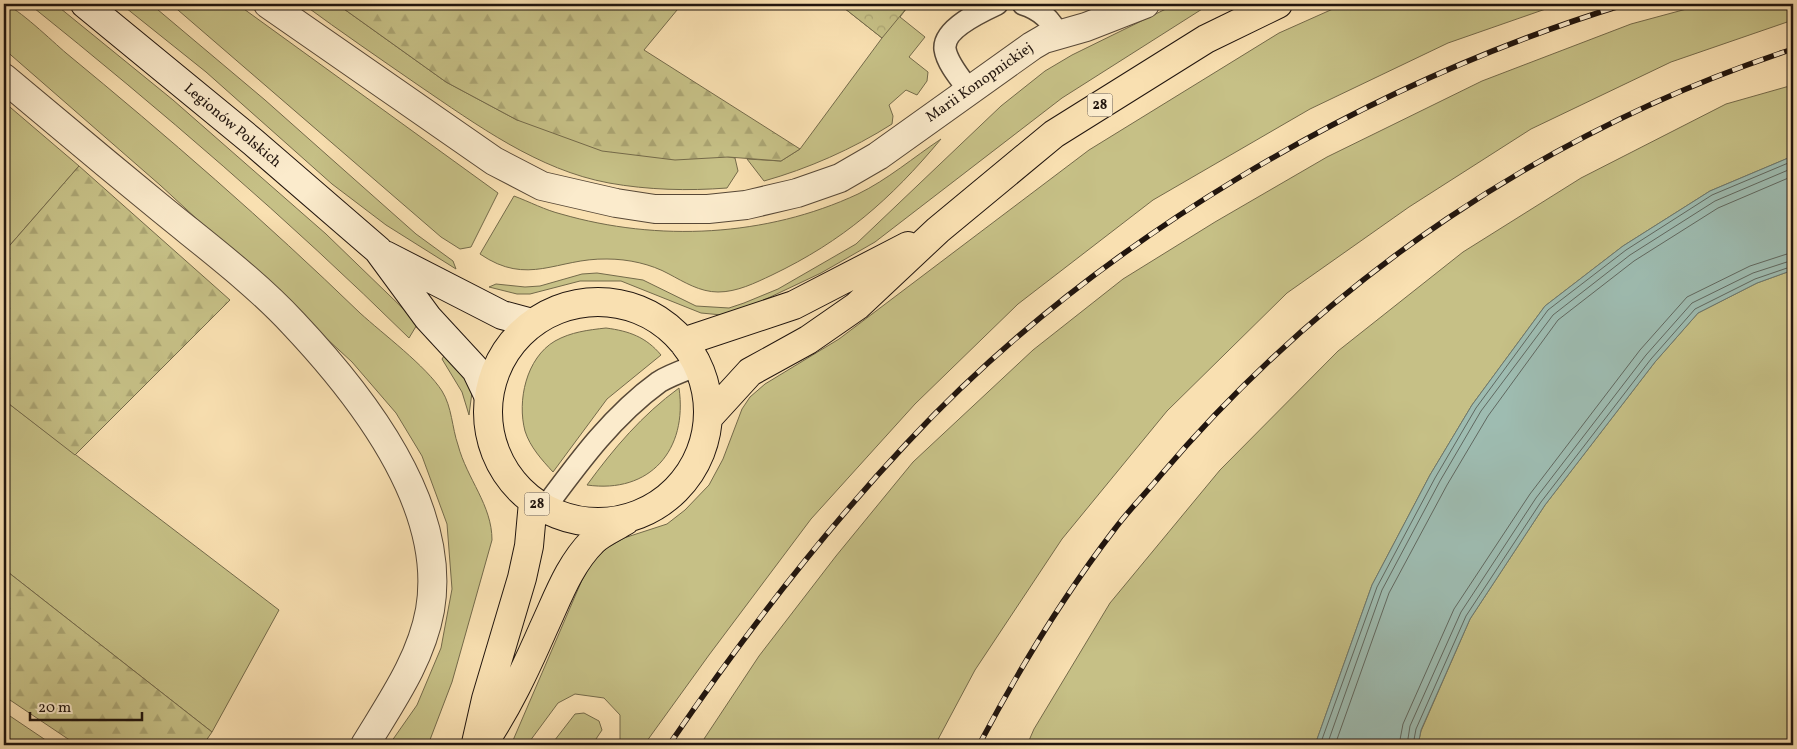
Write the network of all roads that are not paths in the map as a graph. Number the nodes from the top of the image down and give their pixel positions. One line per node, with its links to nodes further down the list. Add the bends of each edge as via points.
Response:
1 (85, 4): 11 (street, Legionów Polskich)
2 (268, 4): 9 (street, Marii Konopnickiej, via 494,161 542,186 655,209 746,205 825,184 878,156)
3 (997, 4): 9 (lane, via 958,27 950,34 945,46 949,60)
4 (1022, 4): 7 (lane, via 1044,16)
5 (1145, 4): 7 (street, Marii Konopnickiej)
6 (1278, 4): 10 (main road, 28, via 1206,39 1054,134)
7 (1058, 36): 9 (street, Marii Konopnickiej, via 1026,49)
8 (4, 78): 19 (street, via 246,279 293,323 373,421 413,495 425,530 432,585 422,642)
9 (969, 90)
10 (938, 230): 13 (main road, 28, via 794,304); 16 (main road, 28, via 857,306 808,340 750,372)
11 (378, 250): 12 (street, Legionów Polskich, via 502,315); 15 (street, Legionów Polskich, via 428,318 476,370)
12 (532, 323): 13 (main road, 28, via 562,308 595,302 628,306 658,320); 15 (main road, 28, via 496,367)
13 (683, 342): 14 (main road, 28)
14 (698, 365): 16 (main road, 28, via 706,391); 17 (lane, via 661,381 622,413)
15 (488, 395): 17 (main road, 28, via 488,425 496,455 511,481)
16 (708, 418): 18 (main road, 28, via 702,450 685,480 660,503)
17 (538, 505): 18 (main road, 28, via 564,518 586,522); 20 (main road, 28, via 522,578 486,699)
18 (630, 518): 21 (main road, 28, via 594,540 578,558 521,677)
19 (365, 745)
20 (476, 745)
21 (482, 745)

